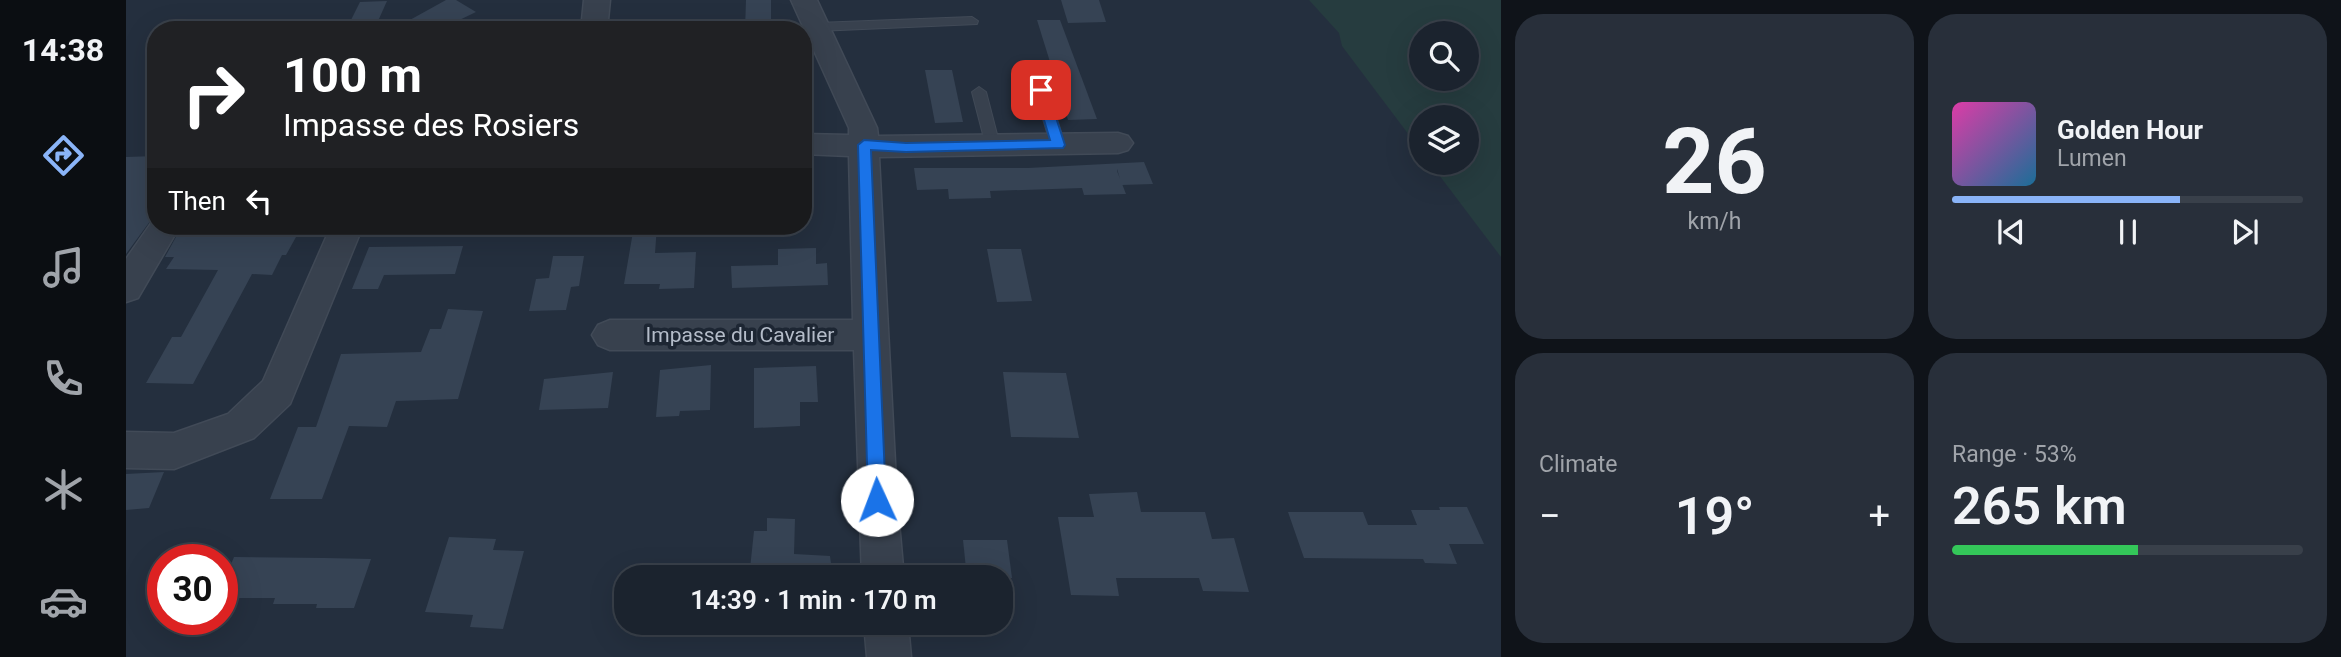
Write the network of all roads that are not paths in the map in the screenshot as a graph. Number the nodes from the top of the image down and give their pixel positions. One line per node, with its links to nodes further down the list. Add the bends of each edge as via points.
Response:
1 (811, 14): 2 (lane); 7 (street, via 863,128)
2 (972, 22)
3 (1041, 90): 8 (lane)
4 (979, 92): 9 (lane)
5 (1118, 143): 8 (street)
6 (812, 144): 7 (street)
7 (864, 145): 9 (street); 14 (street)
8 (1058, 145): 9 (street)
9 (993, 146)
10 (158, 235): 12 (street)
11 (343, 235): 15 (street, via 277,392 241,426 174,451)
12 (126, 288)
13 (610, 335): 14 (street, Impasse du Cavalier)
14 (870, 335): 16 (street)
15 (126, 450)
16 (882, 565)
17 (887, 635): 18 (street)
18 (889, 657)

